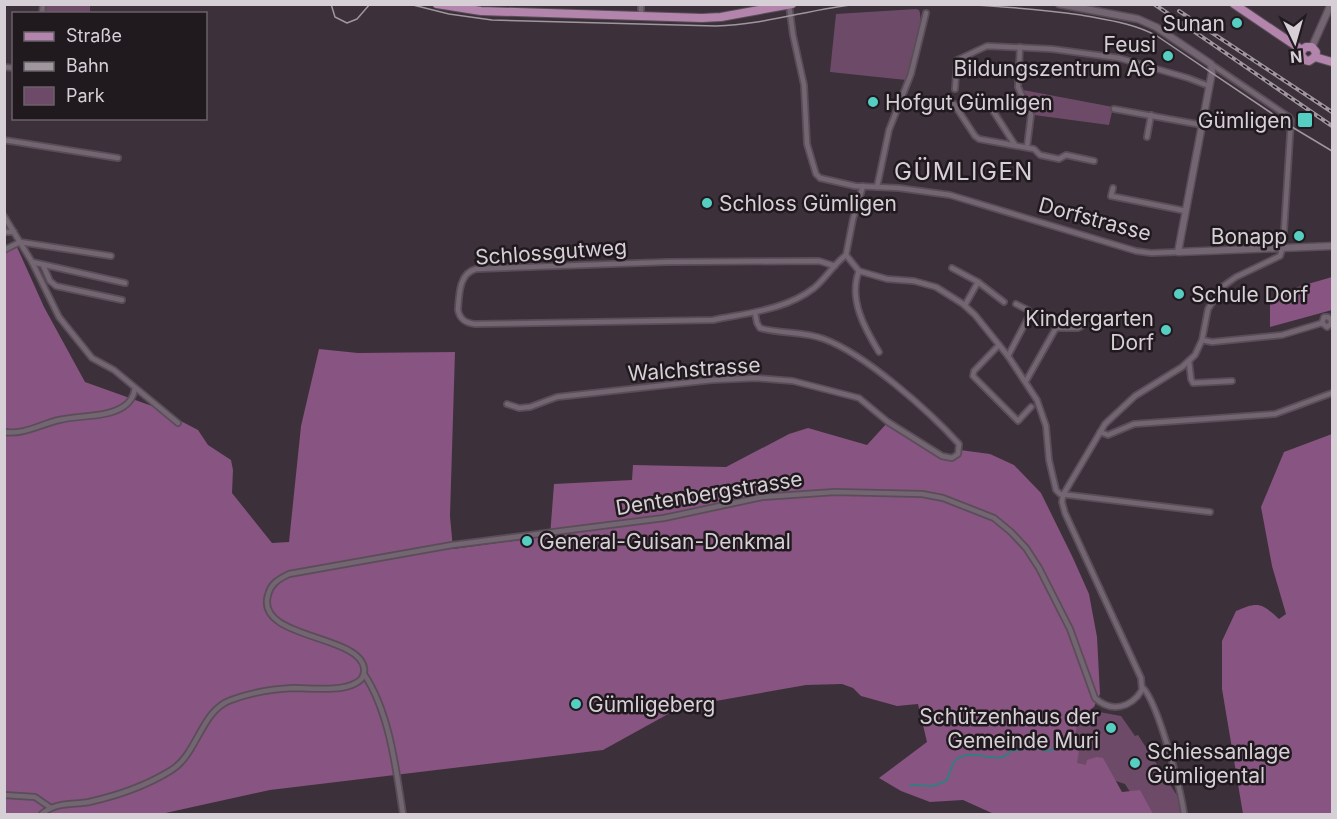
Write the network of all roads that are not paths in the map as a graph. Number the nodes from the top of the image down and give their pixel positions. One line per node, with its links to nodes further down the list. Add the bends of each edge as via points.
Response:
1 (437, 4): 8 (main road, via 481,11)
2 (641, 4): 8 (street)
3 (1059, 4): 14 (street, via 1138,19)
4 (1234, 4): 11 (main road)
5 (1331, 4): 10 (street)
6 (791, 5): 8 (main road, via 711,18); 28 (street, Dorfstrasse, via 804,85 807,144 818,176)
7 (926, 13): 29 (street, via 911,74 889,130)
8 (641, 16)
9 (1020, 47): 15 (street, via 1119,58); 16 (street, via 987,46 957,60); 25 (street, via 1018,87 1031,116)
10 (1312, 47): 11 (main road); 12 (main road)
11 (1302, 50): 12 (main road, via 1300,55 1305,60)
12 (1315, 57): 13 (main road)
13 (1332, 62)
14 (1211, 64): 15 (street); 37 (street, via 1291,120)
15 (1209, 86): 21 (street)
16 (956, 90)
17 (988, 103): 24 (street)
18 (954, 104): 24 (street, via 975,136)
19 (1114, 108): 20 (street)
20 (1151, 115): 21 (street); 22 (street)
21 (1202, 125): 31 (street)
22 (1147, 137)
23 (4, 140): 26 (street)
24 (1015, 145): 25 (street)
25 (1027, 147): 27 (street, via 1059,159 1066,155)
26 (118, 158)
27 (1094, 161)
28 (863, 186): 29 (street, Dorfstrasse); 40 (street)
29 (877, 187): 39 (street, Dorfstrasse, via 969,199 1136,251)
30 (1113, 188): 31 (street, via 1111,195)
31 (1186, 212): 39 (street)
32 (4, 216): 34 (street)
33 (4, 232): 34 (street)
34 (14, 232): 35 (street)
35 (20, 242): 38 (street); 41 (street); 42 (street)
36 (1332, 246): 37 (street, Dorfstrasse)
37 (1283, 247): 39 (street, Dorfstrasse); 56 (street, via 1280,255 1236,277 1216,293 1208,309)
38 (4, 250)
39 (1178, 252)
40 (846, 255): 44 (street); 46 (street)
41 (111, 256)
42 (32, 262): 43 (street); 63 (street, via 59,317 92,358)
43 (43, 265): 48 (street); 49 (street, via 56,286)
44 (835, 266): 53 (street, via 808,292); 53 (street, Schlossgutweg, via 819,261 667,262 476,269 464,277 458,307 462,319 475,324 702,321)
45 (952, 268): 47 (street)
46 (859, 271): 52 (street, via 932,285); 58 (street, via 858,310)
47 (978, 282): 50 (street); 52 (street)
48 (125, 283)
49 (122, 300)
50 (1004, 302)
51 (1016, 304): 59 (street, via 1030,314)
52 (965, 305): 57 (street)
53 (755, 313): 65 (street, Walchstrasse, via 760,328 825,339 860,359 935,420 959,444 958,454 945,457 888,422 859,398 793,381 712,380 557,397 530,407)
54 (1322, 323): 56 (street, via 1282,335)
55 (1084, 325): 61 (street, via 1056,328)
56 (1202, 340): 60 (street)
57 (999, 345): 59 (street); 66 (street, via 973,376 1018,421)
58 (879, 352)
59 (1008, 356): 61 (street)
60 (1190, 361): 62 (street, via 1191,379 1196,384); 69 (street, via 1128,401)
61 (1026, 381): 70 (street, via 1046,426 1056,490)
62 (1232, 381)
63 (135, 388): 67 (street); 68 (street, via 129,403 111,412 59,420 26,431)
64 (1332, 393): 69 (street, via 1275,414 1134,424 1108,435)
65 (507, 404)
66 (1031, 407)
67 (178, 423)
68 (4, 432)
69 (1100, 432): 70 (street)
70 (1063, 495): 71 (street); 73 (street, via 1065,513 1137,667)
71 (1210, 512)
72 (364, 674): 73 (street, Dentenbergstrasse, via 363,662 355,653 273,618 266,600 273,583 289,574 452,545 664,518 762,497 910,493 934,496 979,511 1011,532 1026,548 1070,629 1090,690 1098,701 1121,707 1134,700); 75 (street, via 347,687 283,689 230,701 216,709 187,758 170,772 115,794); 77 (street, via 390,738)
73 (1143, 688): 78 (street, via 1151,699 1171,759)
74 (4, 795): 75 (street, via 35,797)
75 (51, 808): 76 (street)
76 (42, 814)
77 (403, 814)
78 (1184, 814)

